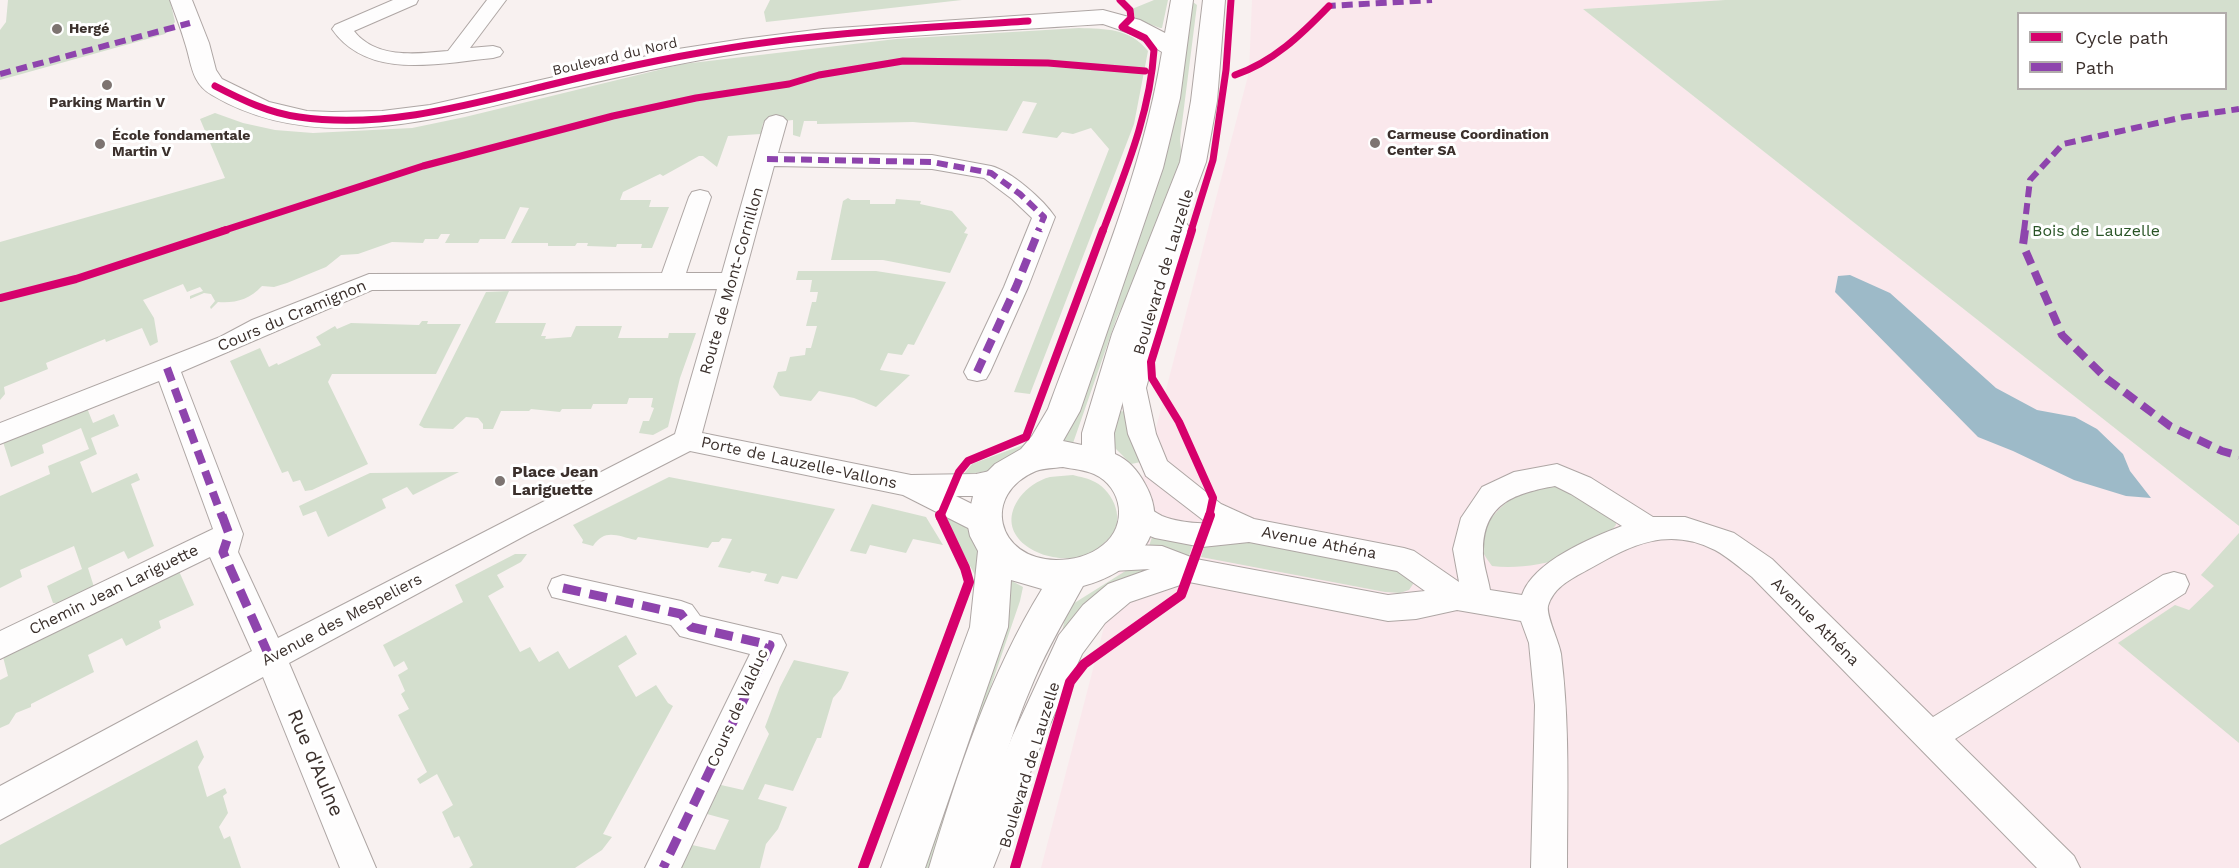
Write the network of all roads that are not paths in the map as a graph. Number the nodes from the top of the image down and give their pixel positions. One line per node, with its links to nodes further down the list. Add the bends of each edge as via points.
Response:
1 (181, 0): 8 (main road, Boulevard du Nord, via 204,72 215,86 262,110 334,120 430,113 678,56 743,45)
2 (409, 0): 11 (street, via 338,21 355,45 368,52 411,60)
3 (497, 0): 11 (street)
4 (1137, 0): 8 (main road, Boulevard du Nord, via 1102,10)
5 (1182, 0): 9 (main road)
6 (1196, 0): 7 (main road)
7 (1213, 11): 15 (main road, Boulevard de Lauzelle, via 1193,162)
8 (1028, 21): 9 (main road, Boulevard du Nord, via 1103,17 1131,23)
9 (1174, 50): 22 (main road, via 1150,168 1064,411)
10 (493, 52): 11 (street)
11 (454, 56)
12 (776, 121): 13 (street, Route de Mont-Cornillon)
13 (767, 159): 16 (street, Route de Mont-Cornillon); 19 (street, via 932,162 992,173 1044,217)
14 (700, 197): 17 (street)
15 (1178, 205): 23 (main road, Boulevard de Lauzelle, via 1127,334 1098,433); 28 (street, via 1179,224 1133,388 1142,434 1156,468 1211,512)
16 (730, 281): 17 (street, Cours du Cramignon); 21 (street, Route de Mont-Cornillon)
17 (671, 282): 18 (street, Cours du Cramignon, via 369,282)
18 (167, 368): 20 (street, Cours du Cramignon); 29 (street)
19 (977, 372)
20 (0, 434)
21 (687, 440): 25 (street, Porte de Lauzelle-Vallons); 39 (street, Avenue des Mespeliers)
22 (1032, 459): 23 (main road, via 1063,454); 24 (main road)
23 (1099, 462): 26 (main road, via 1119,473 1128,484)
24 (999, 480): 25 (street, Porte de Lauzelle-Vallons, via 976,485); 30 (main road, via 986,500)
25 (911, 486): 30 (street, Porte de Lauzelle-Vallons)
26 (1137, 513): 28 (street, Avenue Athéna, via 1155,526 1202,535); 31 (main road, via 1126,546)
27 (1648, 528): 36 (street, via 1581,486 1557,476 1514,483 1492,495 1475,518 1468,549); 37 (street, Avenue Athéna, via 1614,541 1553,575 1539,589); 40 (street, Avenue Athéna, via 1686,529 1724,541 1762,568)
28 (1249, 530): 36 (street, Avenue Athéna, via 1404,560)
29 (229, 534): 38 (street, Chemin Jean Lariguette); 39 (street, Rue d'Aulne, via 223,552)
30 (990, 537): 33 (main road, via 1010,563 1028,572); 44 (main road, via 989,627)
31 (1112, 559): 32 (street, Avenue Athéna, via 1145,555 1182,564); 33 (main road, via 1093,570)
32 (1189, 570): 36 (street, Avenue Athéna, via 1388,608); 46 (street, Avenue Athéna, via 1119,593 1094,614 1070,645)
33 (1070, 576): 45 (main road, via 1042,622 1000,714)
34 (2174, 584): 40 (street)
35 (563, 588): 43 (street, Cours de Valduc, via 681,614 691,627 770,645)
36 (1467, 599): 37 (street, Avenue Athéna)
37 (1532, 610): 47 (street, via 1544,643 1551,705)
38 (0, 646)
39 (270, 658): 41 (street, Avenue des Mespeliers); 42 (street, Rue d'Aulne)
40 (1930, 737): 48 (street, Avenue Athéna)
41 (0, 804)
42 (358, 868)
43 (663, 868)
44 (903, 868)
45 (951, 868)
46 (975, 868)
47 (1550, 868)
48 (2062, 868)

